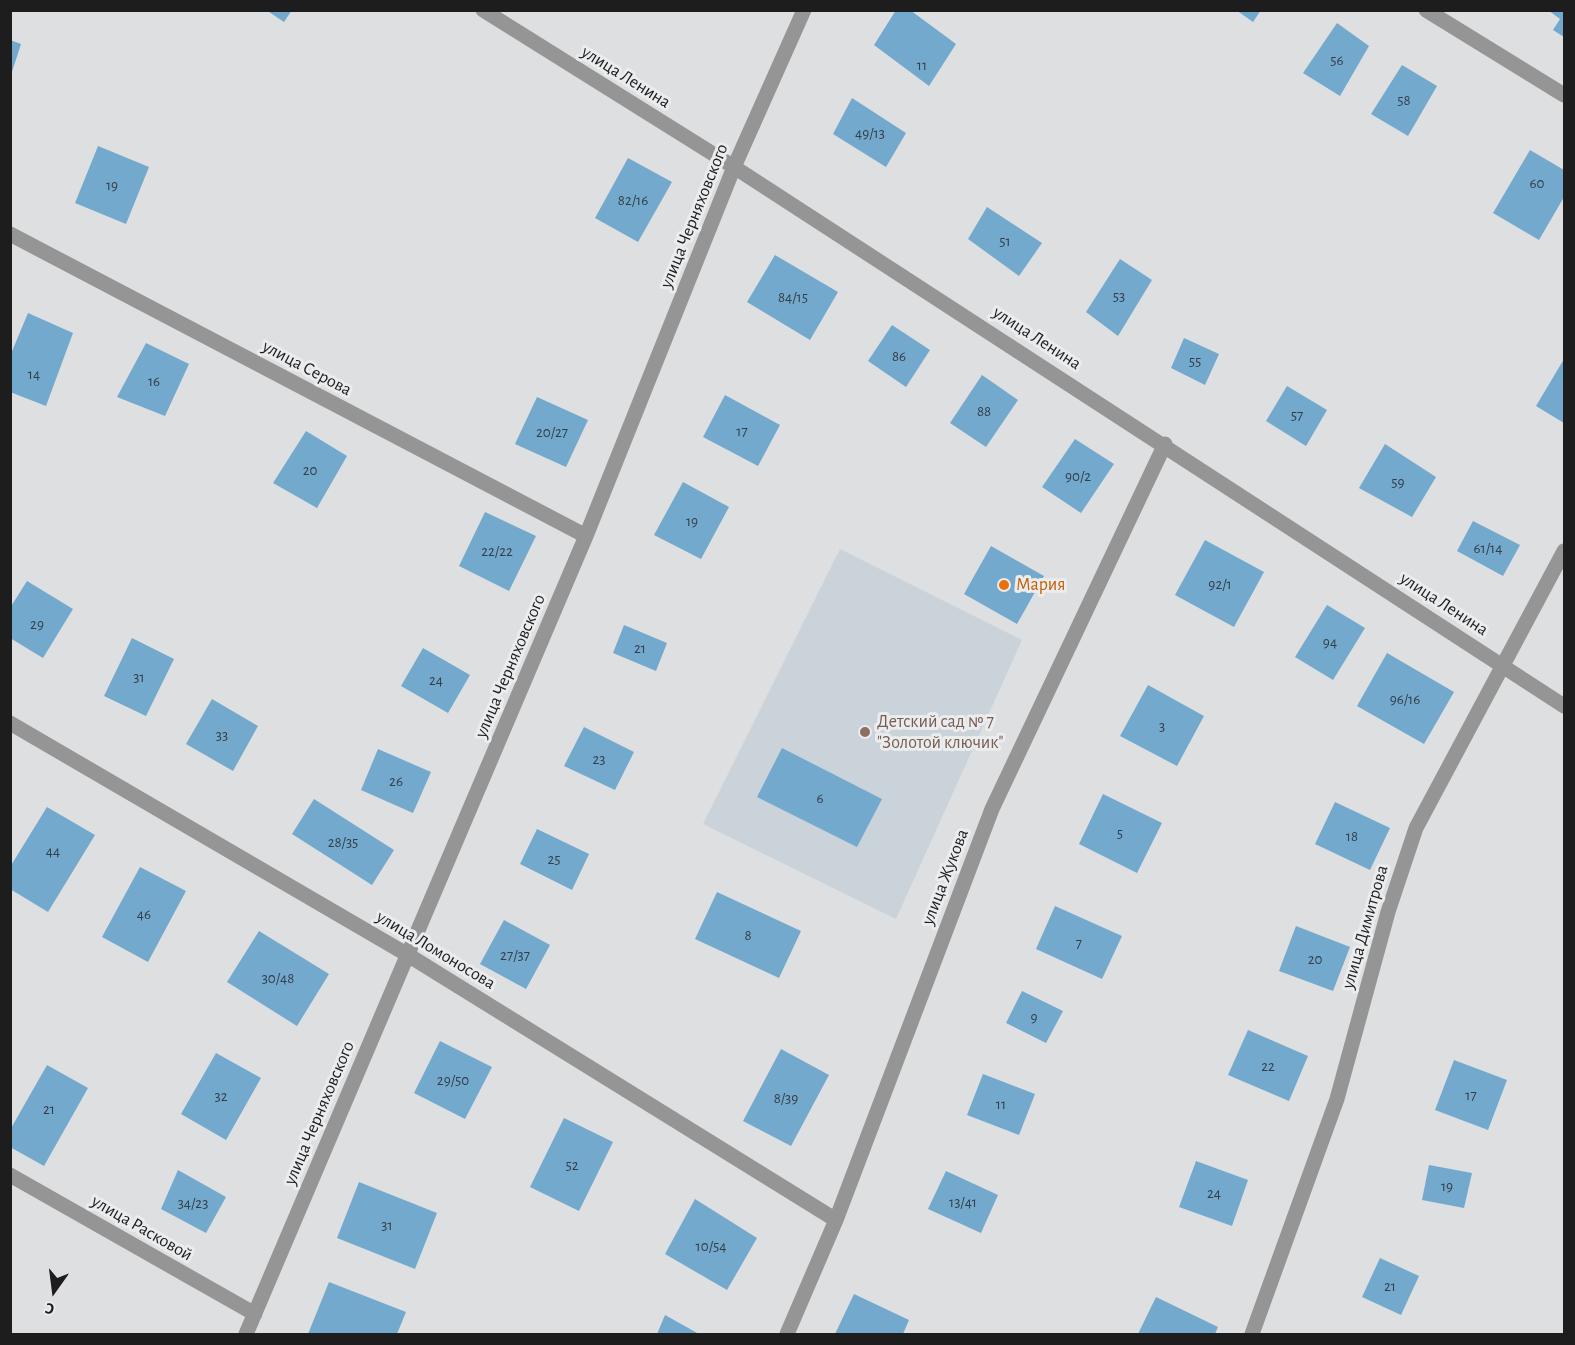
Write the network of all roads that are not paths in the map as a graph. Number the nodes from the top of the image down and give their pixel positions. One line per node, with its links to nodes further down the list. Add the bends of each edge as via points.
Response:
1 (483, 10): 5 (street, улица Ленина)
2 (804, 10): 5 (street, улица Черняховского)
3 (1426, 10): 4 (street)
4 (1564, 95)
5 (734, 167): 7 (street, улица Ленина); 8 (street, улица Черняховского)
6 (10, 234): 8 (street, улица Серова)
7 (1165, 444): 10 (street, улица Ленина); 15 (street, улица Жукова, via 992,809)
8 (586, 536): 13 (street, улица Черняховского)
9 (1564, 551): 10 (street, улица Димитрова)
10 (1501, 665): 11 (street, улица Ленина); 19 (street, улица Димитрова, via 1416,828 1337,1100)
11 (1564, 706)
12 (10, 723): 13 (street, улица Ломоносова)
13 (408, 954): 15 (street, улица Ломоносова); 16 (street, улица Черняховского)
14 (10, 1175): 16 (street, улица Расковой)
15 (836, 1220): 18 (street, улица Жукова)
16 (255, 1314): 17 (street, улица Черняховского)
17 (246, 1335)
18 (787, 1335)
19 (1252, 1335)

